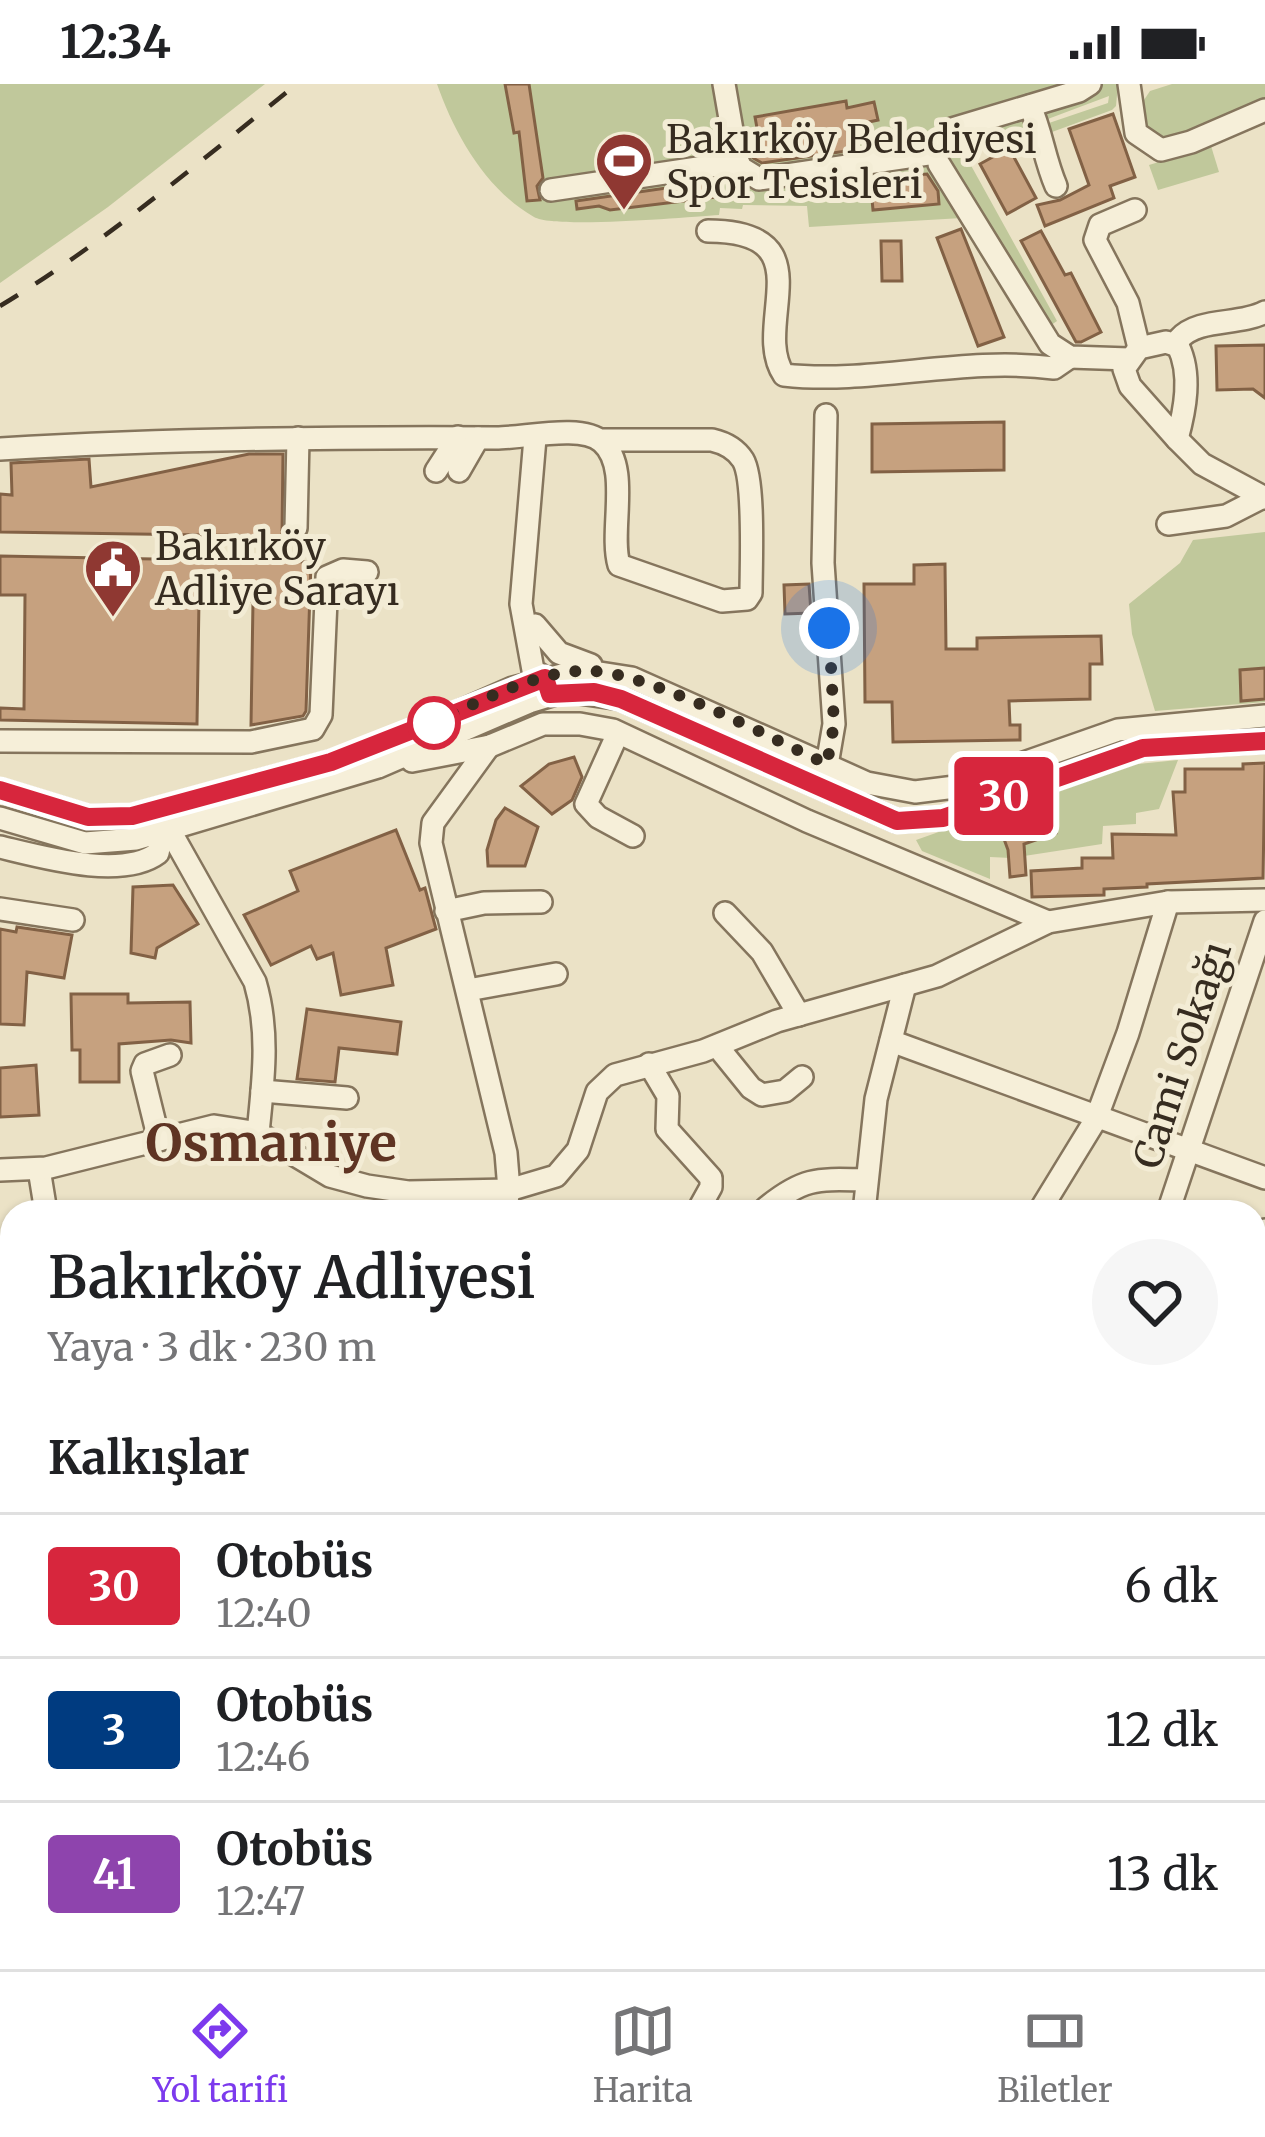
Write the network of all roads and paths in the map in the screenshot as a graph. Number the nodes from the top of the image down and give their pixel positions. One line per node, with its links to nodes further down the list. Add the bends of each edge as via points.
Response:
1 (724, 84): 7 (street)
2 (1090, 84): 4 (street)
3 (1129, 84): 5 (street, via 1136,133 1161,150)
4 (1030, 106): 6 (street, via 952,130); 8 (street)
5 (1265, 110)
6 (940, 154): 7 (street, via 768,180); 14 (street, via 1050,344)
7 (738, 162): 9 (street)
8 (1056, 186)
9 (551, 190)
10 (1135, 210): 15 (street, via 1100,225 1096,240 1128,303)
11 (708, 231): 14 (street, via 744,233 772,257 779,277 776,358 784,375 986,362 1054,368)
12 (1265, 312): 13 (street, via 1190,328)
13 (1178, 346): 15 (street); 20 (street, via 1186,389)
14 (1064, 351): 15 (street)
15 (1134, 353): 20 (street, via 1124,369 1130,386)
16 (826, 415): 39 (street, via 823,563 834,724)
17 (468, 437): 18 (street); 19 (street); 23 (street); 24 (street)
18 (298, 438): 22 (street); 27 (street)
19 (535, 438): 21 (street, via 571,431); 29 (street, via 534,472 542,481)
20 (1178, 439): 25 (street, via 1202,464)
21 (601, 440): 21 (street, via 616,462 619,566 722,601 746,599 749,486 742,459 712,440)
22 (0, 449)
23 (436, 471)
24 (459, 471)
25 (1264, 498): 26 (street, via 1226,516)
26 (1168, 524)
27 (296, 528)
28 (367, 572): 35 (street, via 333,572 324,585 321,715 313,729 251,742)
29 (528, 619): 30 (street, via 559,653); 31 (street); 32 (street)
30 (614, 673): 31 (street, via 581,670); 39 (street)
31 (548, 686): 32 (street); 36 (street, via 621,699 872,813 916,823 1124,752); 38 (street)
32 (494, 696): 40 (street, via 331,762 132,816 88,817)
33 (1265, 716): 39 (street, via 1118,730 938,791 884,788)
34 (617, 733): 37 (street, via 543,724); 43 (street, via 586,804); 53 (street)
35 (0, 741)
36 (1265, 741)
37 (490, 746): 38 (street); 49 (street, via 433,823)
38 (397, 760): 42 (street)
39 (827, 764)
40 (0, 790)
41 (0, 818): 42 (street, via 85,843)
42 (166, 830): 44 (street, via 158,853 124,867); 63 (street, via 256,982 265,1028)
43 (633, 836)
44 (0, 847)
45 (1265, 899): 47 (street)
46 (542, 902): 49 (street)
47 (1168, 902): 53 (street); 65 (street)
48 (0, 909): 51 (street)
49 (446, 910): 56 (street)
50 (725, 914): 57 (street, via 762,952)
51 (73, 920)
52 (1265, 920): 68 (street, Cami Sokağı)
53 (1048, 922): 55 (street)
54 (556, 974): 56 (street)
55 (905, 985): 57 (street); 58 (street)
56 (468, 990): 75 (street, via 506,1153)
57 (799, 1015): 59 (street)
58 (891, 1041): 65 (street); 72 (street)
59 (717, 1046): 61 (street); 62 (street, via 762,1095)
60 (170, 1055): 67 (street, via 142,1071)
61 (650, 1064): 76 (street, via 615,1075 597,1092 578,1150 556,1176); 77 (street, via 668,1096 671,1137 711,1178)
62 (802, 1077)
63 (262, 1091): 64 (street); 66 (street)
64 (347, 1098)
65 (1096, 1118): 68 (street); 80 (street)
66 (258, 1133): 67 (street, via 214,1126); 74 (street, via 330,1176)
67 (158, 1140): 69 (street)
68 (1190, 1148): 71 (street); 81 (street, Cami Sokağı)
69 (39, 1168): 70 (street); 73 (street)
70 (0, 1170)
71 (1265, 1178)
72 (866, 1180): 78 (street, via 814,1178); 79 (street)
73 (44, 1200)
74 (496, 1200)
75 (507, 1200)
76 (509, 1200)
77 (704, 1200)
78 (776, 1200)
79 (865, 1200)
80 (1046, 1200)
81 (1172, 1200)

